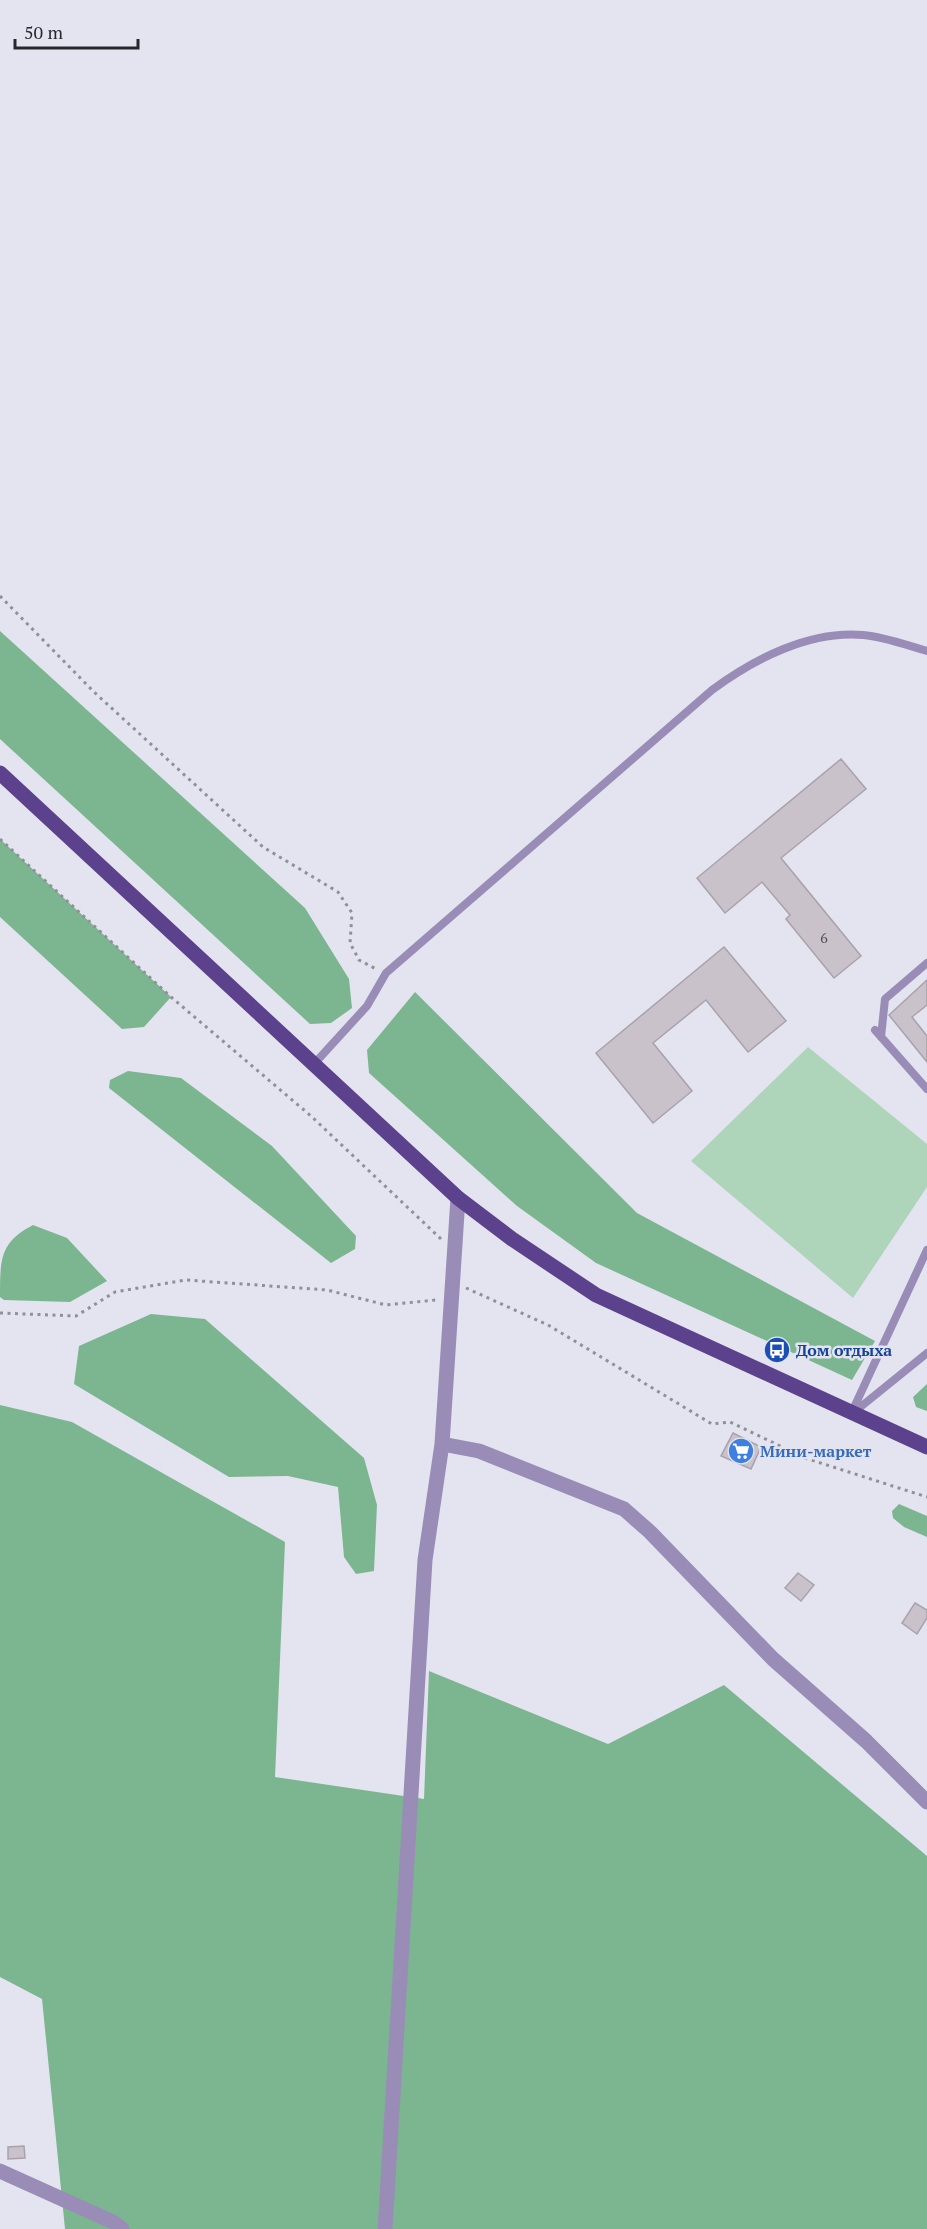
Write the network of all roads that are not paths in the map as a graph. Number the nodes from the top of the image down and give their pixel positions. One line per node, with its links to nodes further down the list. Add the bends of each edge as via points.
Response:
1 (927, 651): 4 (lane, via 862,635 816,639 740,670 712,690 386,974 367,1006)
2 (0, 773): 4 (main road)
3 (927, 963): 5 (lane, via 885,999 878,1034)
4 (314, 1064): 6 (main road)
5 (927, 1089)
6 (458, 1197): 9 (main road, via 596,1295); 10 (street)
7 (927, 1250): 9 (lane)
8 (927, 1353): 9 (lane)
9 (851, 1414): 11 (main road)
10 (442, 1444): 12 (street, via 479,1451 624,1509 773,1659 866,1741); 15 (street, via 425,1560)
11 (927, 1447)
12 (927, 1802)
13 (0, 2171): 14 (street)
14 (122, 2229)
15 (385, 2229)

